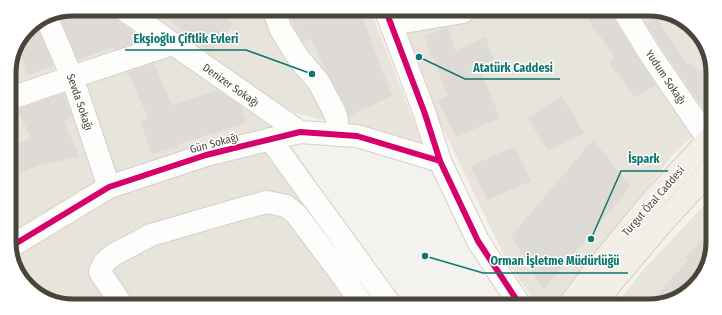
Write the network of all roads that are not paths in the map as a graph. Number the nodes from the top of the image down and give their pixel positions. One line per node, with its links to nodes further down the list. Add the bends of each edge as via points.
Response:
1 (133, 16): 7 (street, Denizer Sokağı)
2 (276, 16): 12 (street, via 281,30 299,59 318,81 334,111)
3 (414, 16): 5 (street)
4 (627, 16): 11 (street, Yudum Sokağı, via 650,54)
5 (389, 18): 15 (street)
6 (48, 22): 8 (street, Sevda Sokağı)
7 (172, 44): 8 (street); 10 (street, Denizer Sokağı)
8 (72, 76): 9 (street); 17 (street, Sevda Sokağı)
9 (16, 96)
10 (300, 132): 12 (street, Gün Sokağı); 13 (street, Gün Sokağı)
11 (706, 132)
12 (337, 135): 15 (street, Gün Sokağı, via 357,136)
13 (270, 139): 17 (street, Gün Sokağı, via 206,155); 21 (street)
14 (706, 142): 23 (main road, Turgut Özal Caddesi, via 650,203)
15 (440, 161): 22 (street, via 478,241)
16 (706, 175): 24 (main road, Turgut Özal Caddesi, via 663,222)
17 (109, 187): 18 (street, Gün Sokağı)
18 (16, 243)
19 (118, 299): 20 (street, via 100,272 104,263 113,255 151,235 268,202 286,206 296,214)
20 (359, 299)
21 (386, 299)
22 (516, 299)
23 (573, 299)
24 (599, 299)

